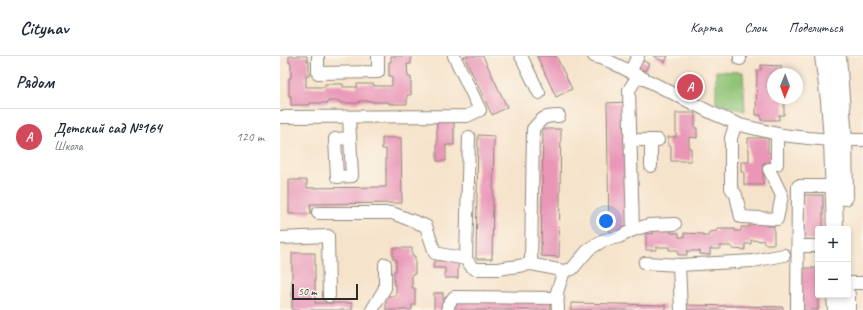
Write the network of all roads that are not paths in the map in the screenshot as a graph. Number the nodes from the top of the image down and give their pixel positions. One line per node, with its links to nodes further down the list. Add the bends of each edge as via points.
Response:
1 (318, 56): 2 (street, via 318,72 378,72)
2 (378, 56)
3 (454, 56): 13 (street, via 480,110 467,116)
4 (521, 56): 10 (street)
5 (594, 56): 9 (street)
6 (638, 56): 9 (street)
7 (838, 56): 19 (main road)
8 (822, 60): 19 (main road)
9 (634, 74): 14 (street); 18 (street, via 629,90)
10 (539, 93)
11 (559, 116): 35 (street, via 548,116 533,129)
12 (280, 117): 13 (street)
13 (349, 117): 17 (street)
14 (736, 123): 15 (street); 15 (street, via 731,138 731,188 736,195 741,217 777,219 782,196 773,166)
15 (777, 134): 19 (street)
16 (469, 136): 32 (street)
17 (350, 138)
18 (630, 140): 21 (street, via 655,140); 27 (street)
19 (838, 140): 20 (street); 22 (main road); 26 (main road)
20 (863, 140)
21 (651, 166)
22 (834, 186): 25 (main road); 29 (street, via 798,186)
23 (318, 213): 32 (street, via 392,213 426,226 435,253)
24 (675, 224): 27 (street, via 649,225)
25 (835, 226)
26 (845, 226)
27 (633, 230): 37 (street, via 619,237 604,240 589,250 572,269)
28 (280, 238): 40 (street, via 328,236)
29 (798, 246): 30 (street); 47 (street)
30 (815, 246)
31 (784, 255): 36 (street, via 753,260)
32 (466, 259): 35 (street, via 475,269 498,269)
33 (645, 263): 36 (street)
34 (385, 264): 44 (street, via 386,288)
35 (531, 264): 37 (street)
36 (679, 264): 46 (street)
37 (564, 271): 43 (street, via 558,292)
38 (863, 283): 39 (street)
39 (851, 284)
40 (329, 296)
41 (836, 298): 48 (main road)
42 (847, 298): 49 (main road)
43 (558, 304): 45 (street, via 454,297 448,305)
44 (372, 310)
45 (448, 310)
46 (682, 310)
47 (796, 310)
48 (836, 310)
49 (847, 310)

